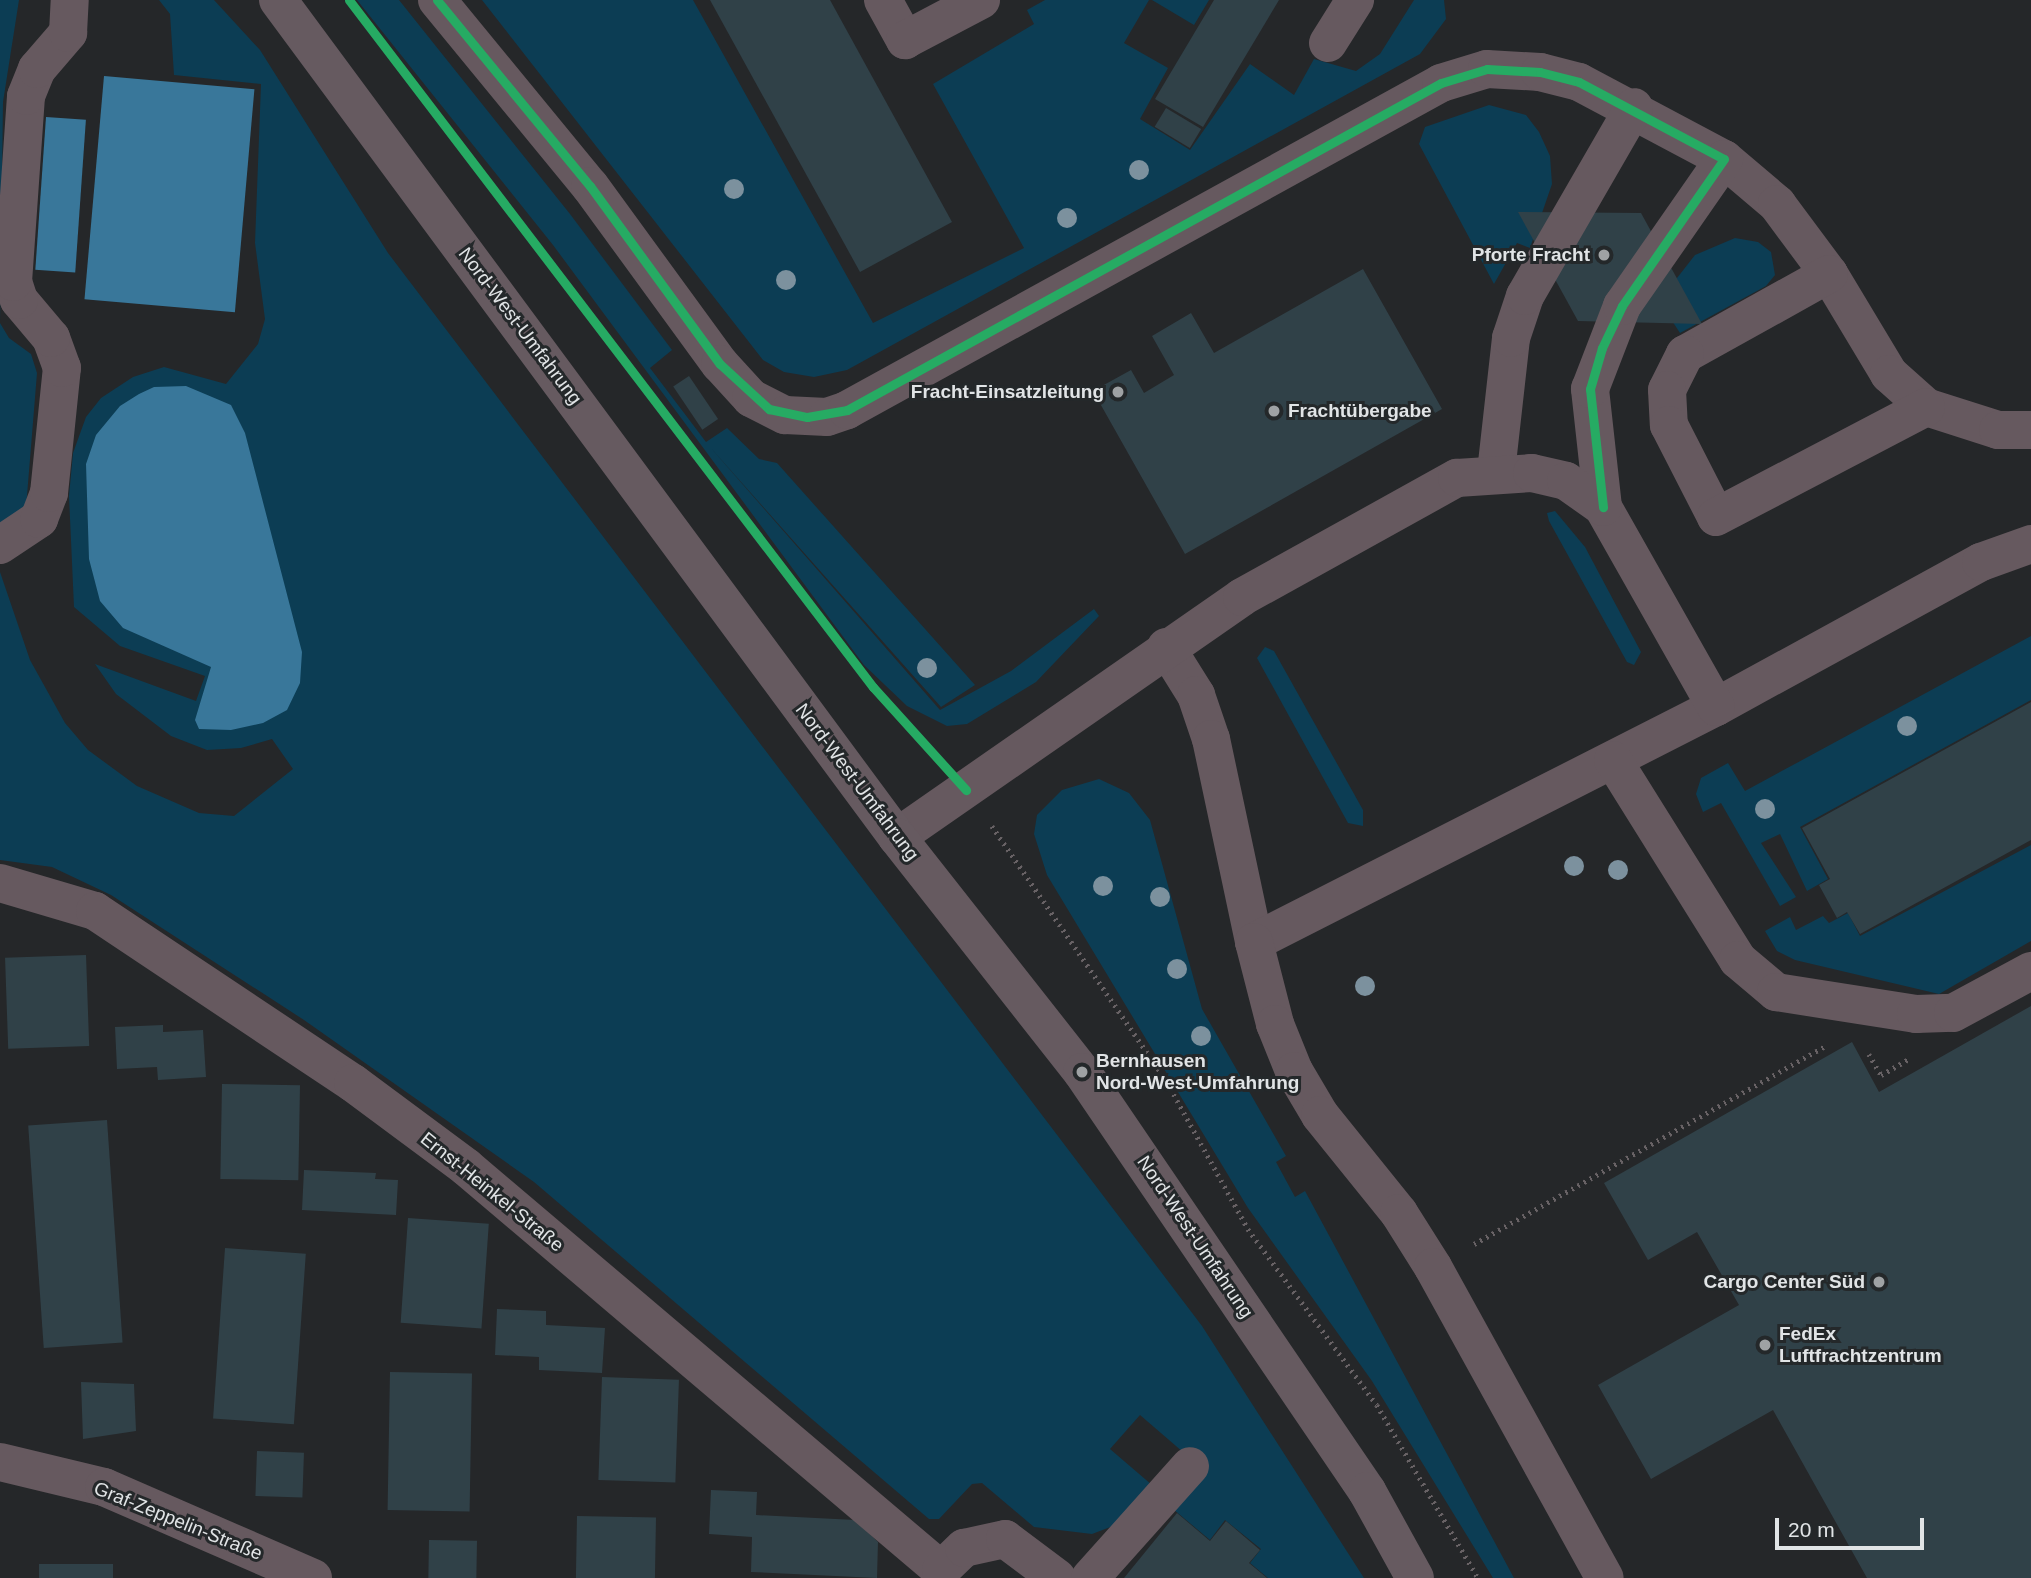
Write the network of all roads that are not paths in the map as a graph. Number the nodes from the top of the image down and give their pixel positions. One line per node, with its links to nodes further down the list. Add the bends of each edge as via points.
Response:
1 (70, 0): 16 (street, via 68,33 37,69 26,96 13,282 19,300 51,338 62,368 48,493 39,519)
2 (278, 0): 20 (main road, Nord-West-Umfahrung)
3 (438, 0): 8 (street, via 590,186 720,363 769,409 807,417 847,410 1441,83 1487,69 1540,72)
4 (883, 0): 5 (street, via 905,40)
5 (981, 0)
6 (1355, 0): 7 (street)
7 (1328, 43)
8 (1634, 107): 9 (street); 13 (street, via 1525,296 1504,379)
9 (1724, 159): 10 (street, via 1777,204); 14 (street, via 1622,306 1602,348 1590,389)
10 (1829, 274): 11 (street, via 1889,374); 11 (street, via 1685,354 1667,390 1670,425 1716,517)
11 (1926, 407): 12 (street, via 1998,430)
12 (2031, 430)
13 (1496, 472): 14 (street, via 1566,481); 17 (street, via 1457,478 1348,535)
14 (1603, 507): 18 (street)
15 (2031, 544): 18 (street, via 1981,562)
16 (0, 545)
17 (1166, 647): 20 (street); 22 (street, via 1196,695 1211,739)
18 (1716, 707): 19 (street)
19 (1613, 760): 22 (street); 23 (street, via 1738,960 1776,992 1916,1014 1953,1013)
20 (897, 837): 30 (main road, Nord-West-Umfahrung, via 1083,1072 1367,1491)
21 (0, 883): 26 (street, Ernst-Heinkel-Straße, via 95,911 353,1083 466,1167)
22 (1254, 942): 31 (street, via 1275,1024 1294,1071 1320,1115 1399,1213 1433,1267)
23 (2031, 971)
24 (0, 1462): 27 (street, Graf-Zeppelin-Straße, via 104,1487)
25 (1190, 1466): 29 (street)
26 (940, 1574): 28 (street, via 964,1548 1005,1539)
27 (313, 1578)
28 (1057, 1578)
29 (1090, 1578)
30 (1415, 1578)
31 (1605, 1578)

